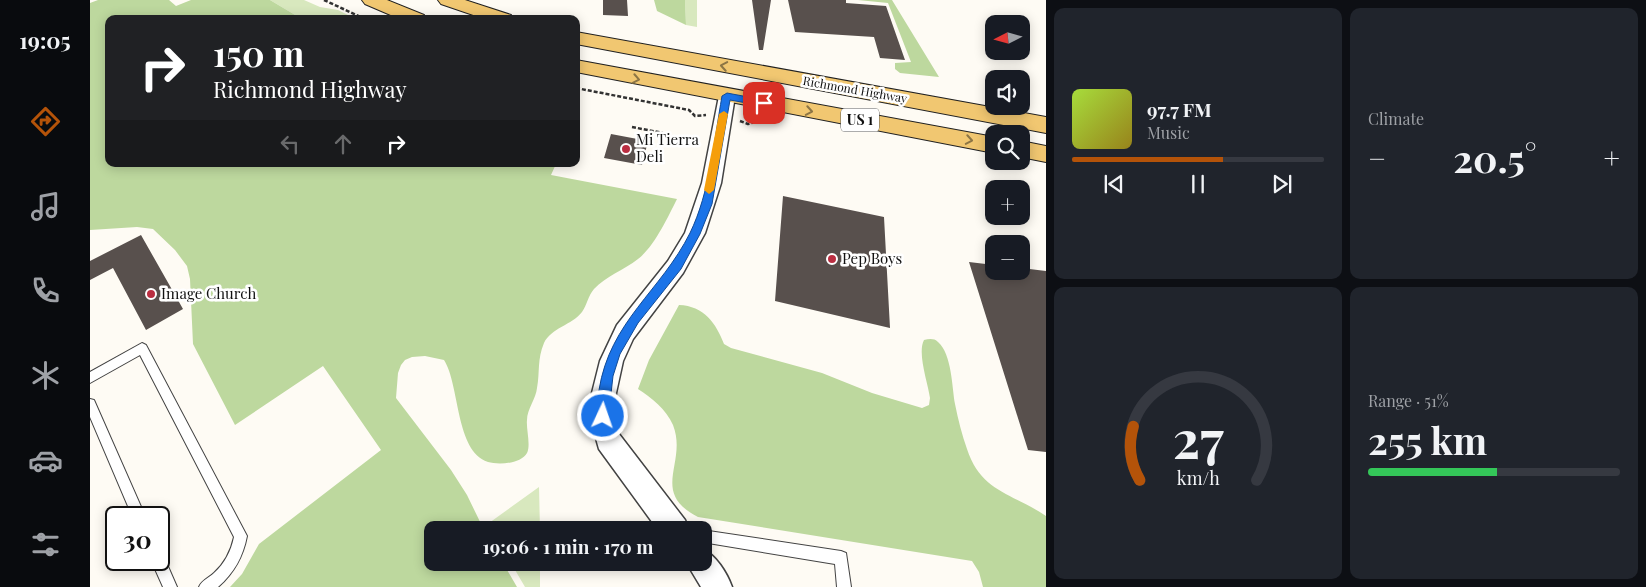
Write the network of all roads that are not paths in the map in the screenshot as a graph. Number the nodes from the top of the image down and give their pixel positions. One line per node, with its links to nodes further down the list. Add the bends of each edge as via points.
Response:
1 (371, 0): 3 (main road)
2 (447, 0): 4 (main road)
3 (407, 15)
4 (492, 15)
5 (580, 39): 7 (main road, Richmond Highway / US 1, one-way to 5)
6 (580, 67): 8 (main road, Richmond Highway / US 1, one-way to 8)
7 (806, 80): 8 (main road, via 749,83 734,88); 9 (main road, Richmond Highway / US 1)
8 (727, 96): 10 (main road, Richmond Highway / US 1, one-way to 10); 16 (street, via 707,204 698,226 677,266 634,319 620,342 607,376 603,405 608,440)
9 (1046, 125)
10 (985, 142)
11 (1030, 151): 12 (main road)
12 (1046, 154)
13 (90, 378): 21 (lane, via 142,348 240,536 229,566)
14 (90, 404): 15 (lane)
15 (135, 506)
16 (668, 521)
17 (712, 538): 23 (lane, via 841,558)
18 (163, 571): 20 (lane)
19 (706, 571): 22 (street)
20 (170, 587)
21 (206, 587)
22 (718, 587)
23 (844, 587)

